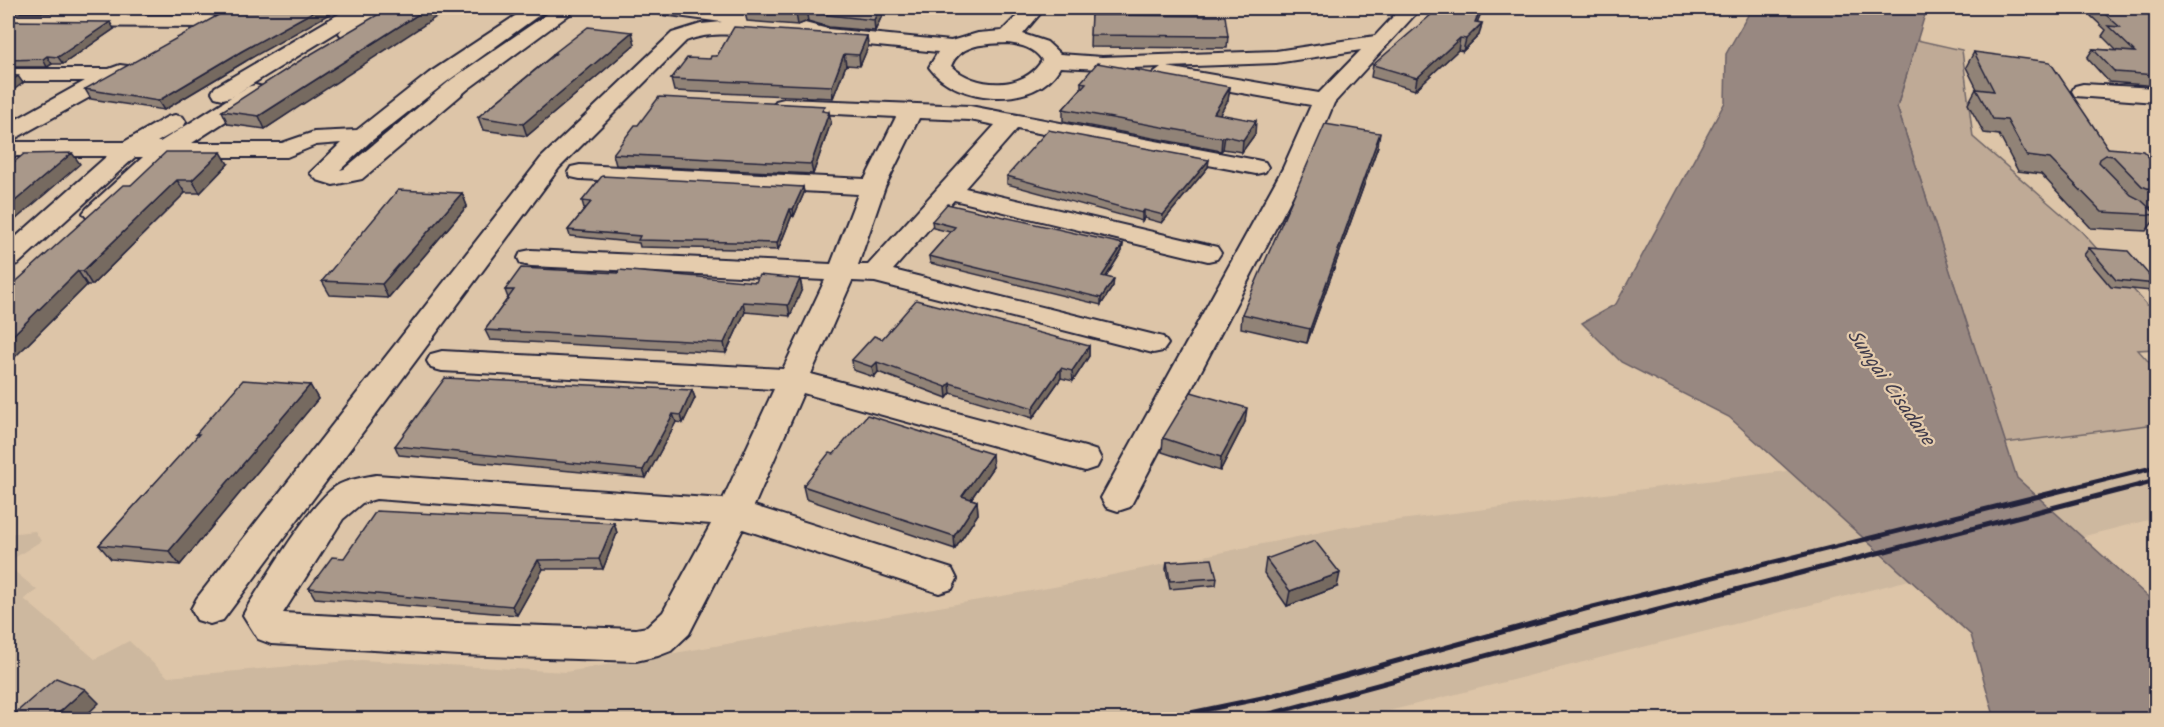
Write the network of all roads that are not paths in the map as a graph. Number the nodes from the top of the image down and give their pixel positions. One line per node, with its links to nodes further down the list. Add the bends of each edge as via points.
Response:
1 (362, 8): 30 (street)
2 (389, 8): 31 (street)
3 (539, 8): 28 (street, via 437,78)
4 (568, 8): 33 (street, via 460,84 353,174 329,177 322,173)
5 (662, 8): 9 (street, via 797,27)
6 (1036, 8): 10 (street)
7 (1411, 8): 11 (street)
8 (8, 20): 12 (street, via 217,16)
9 (827, 35): 13 (street); 51 (street, via 713,28 679,37 550,163)
10 (1008, 37): 13 (street, via 978,39); 15 (street, via 1039,45)
11 (1382, 41): 16 (street, via 1276,57); 22 (street)
12 (170, 43)
13 (953, 47): 19 (street, via 942,57 940,67 946,77)
14 (141, 59): 18 (street)
15 (1053, 60): 16 (street); 19 (street, via 1050,70 1040,79 1004,89)
16 (1102, 63): 22 (street)
17 (8, 75): 18 (street)
18 (112, 75): 27 (street)
19 (982, 89): 25 (street)
20 (2083, 90): 21 (street)
21 (2157, 95)
22 (1324, 101): 48 (street, via 1295,168)
23 (759, 104): 24 (street)
24 (910, 112): 25 (street); 36 (street)
25 (970, 113): 26 (street)
26 (1012, 120): 34 (street); 37 (street)
27 (8, 133)
28 (362, 137): 32 (street, via 322,136 298,142); 33 (street)
29 (8, 149): 30 (street)
30 (128, 150): 31 (street); 40 (street)
31 (164, 150): 32 (street); 38 (street)
32 (287, 150): 33 (street, via 284,157 288,164)
33 (327, 167)
34 (1256, 167)
35 (580, 172): 36 (street)
36 (873, 187): 42 (street)
37 (948, 191): 39 (street); 43 (street)
38 (77, 230)
39 (1208, 253)
40 (8, 258)
41 (531, 258): 42 (street)
42 (841, 274): 43 (street); 46 (street)
43 (875, 274): 44 (street)
44 (1153, 344)
45 (442, 361): 46 (street)
46 (794, 380): 47 (street); 49 (street)
47 (1085, 459)
48 (1118, 498)
49 (734, 513): 49 (street, via 376,488 351,493 331,510 262,615 272,628 636,645 658,640 676,623); 50 (street)
50 (939, 579)
51 (210, 609)

